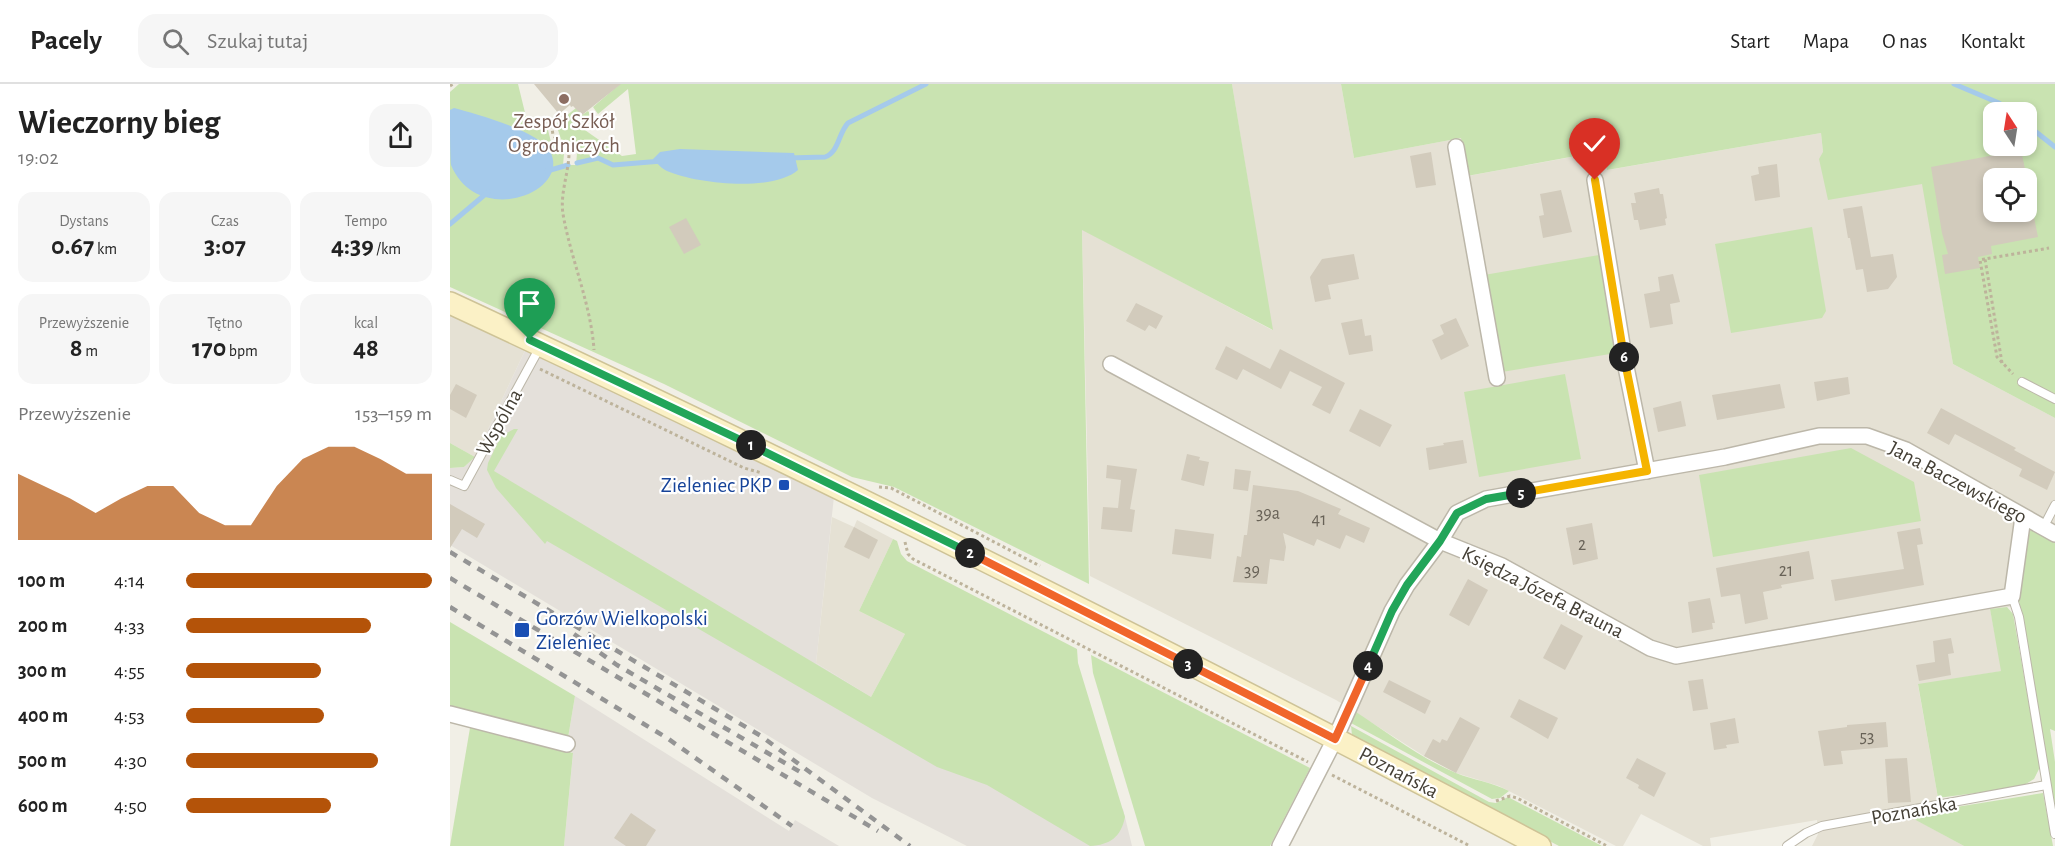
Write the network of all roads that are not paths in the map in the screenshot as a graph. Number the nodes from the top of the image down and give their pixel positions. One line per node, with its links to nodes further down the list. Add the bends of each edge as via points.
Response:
1 (1456, 147): 6 (street)
2 (1595, 180): 9 (street)
3 (450, 303): 4 (main road, Poznańska)
4 (536, 355): 10 (lane, Wspólna, via 464,486); 17 (main road, Poznańska, via 689,415)
5 (1111, 364): 14 (street, Księdza Józefa Brauna)
6 (1497, 378)
7 (2022, 382): 8 (lane)
8 (2055, 399)
9 (1647, 471): 12 (street, Jana Baczewskiego, via 1819,435 1867,436 1906,450); 14 (street, Jana Baczewskiego, via 1486,499 1457,513)
10 (450, 480)
11 (2055, 505): 13 (lane)
12 (2023, 517): 13 (street, Jana Baczewskiego); 15 (street)
13 (2049, 531)
14 (1440, 541): 15 (street, Księdza Józefa Brauna, via 1502,566 1650,648 1676,656); 17 (street, Jana Baczewskiego, via 1392,611)
15 (2012, 596): 19 (lane, via 2019,617)
16 (450, 714): 18 (street)
17 (1335, 739): 21 (street, Jana Baczewskiego); 22 (main road, Poznańska)
18 (567, 744)
19 (2046, 785): 20 (lane); 23 (lane, Poznańska, via 1822,826)
20 (2055, 834)
21 (1280, 846)
22 (1540, 846)
23 (1787, 846)

